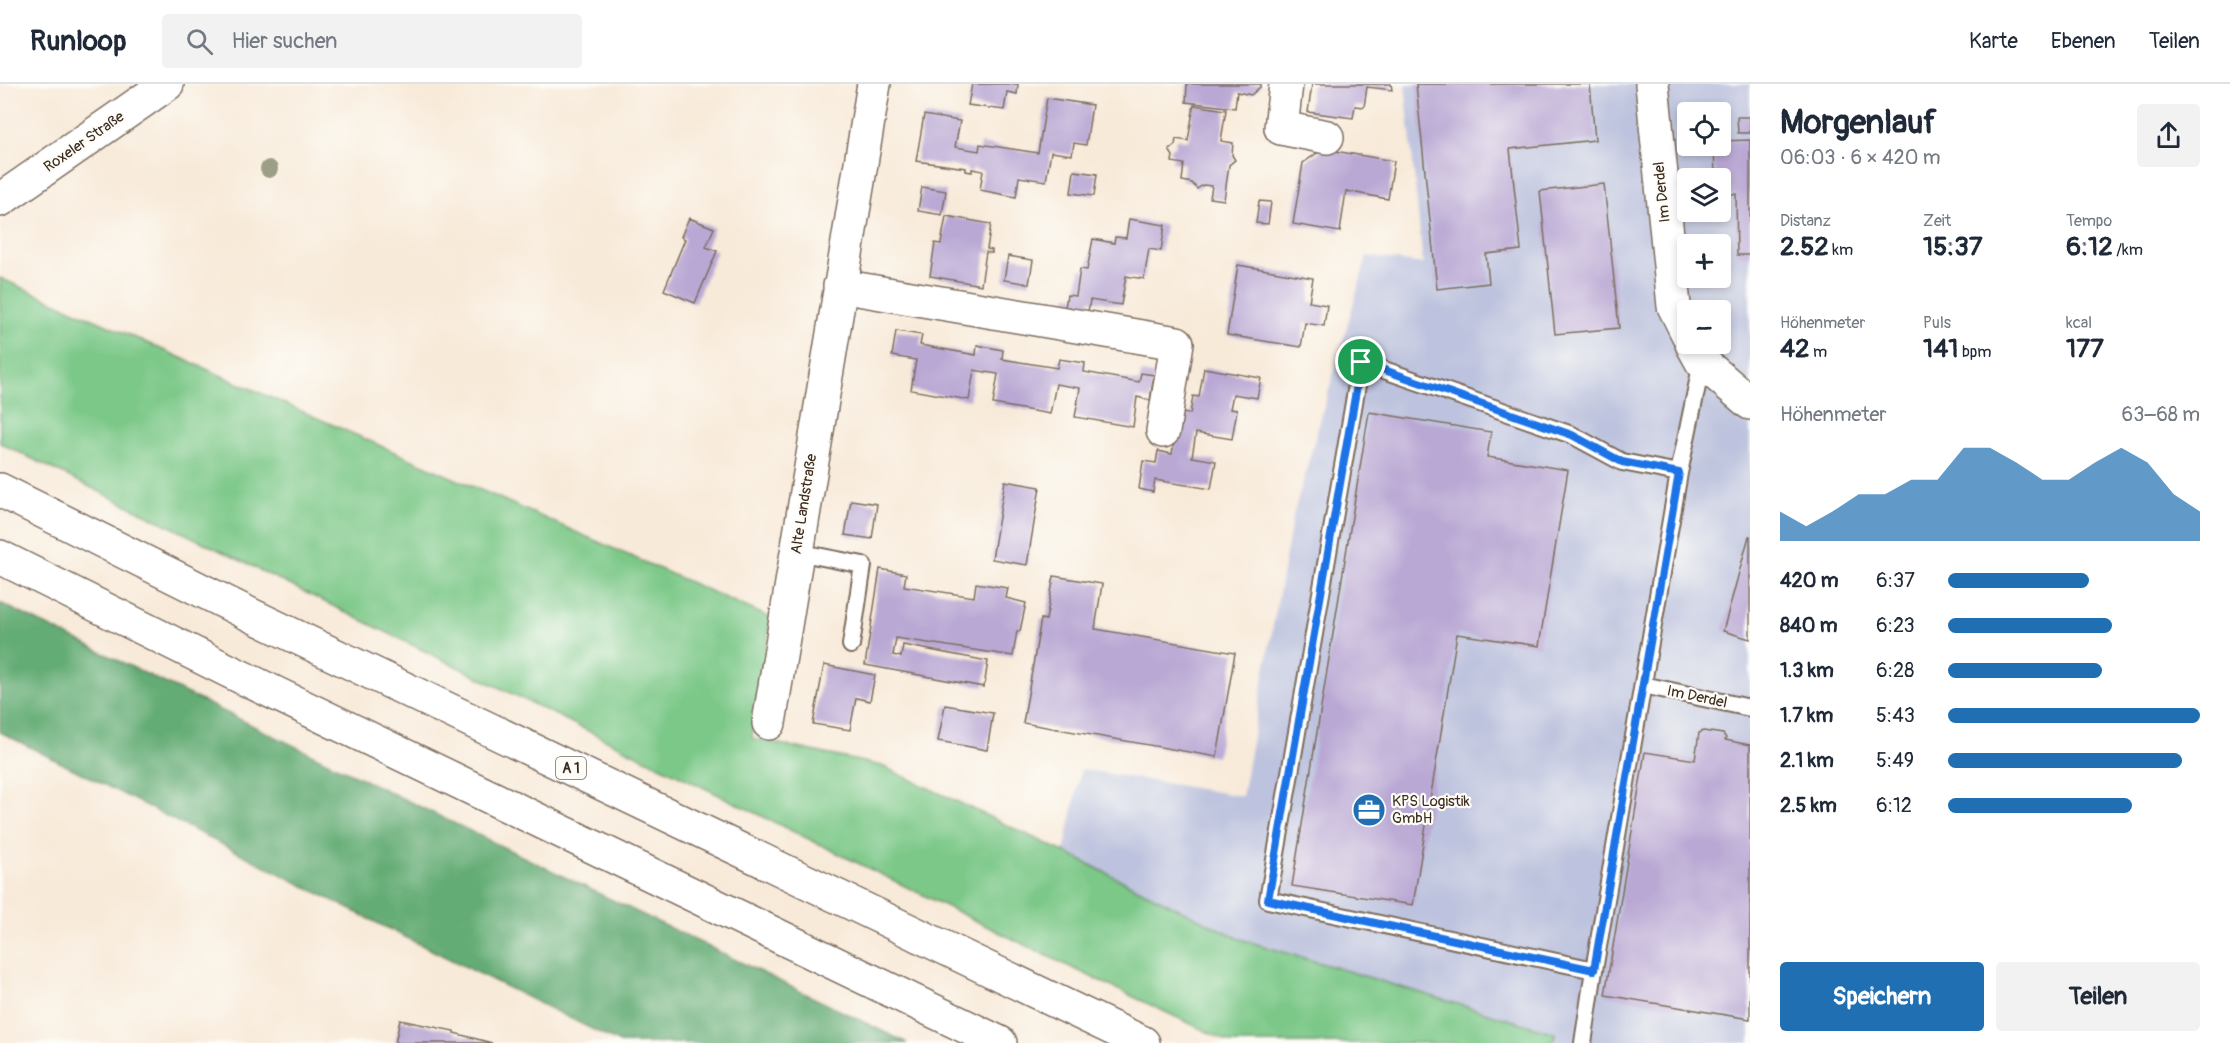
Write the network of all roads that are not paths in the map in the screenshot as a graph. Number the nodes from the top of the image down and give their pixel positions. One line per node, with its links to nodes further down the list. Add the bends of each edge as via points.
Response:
1 (167, 84): 6 (main road, Roxeler Straße)
2 (874, 84): 7 (main road, Alte Landstraße)
3 (1286, 84): 5 (main road, via 1281,128)
4 (1652, 84): 8 (main road, Im Derdel)
5 (1327, 137)
6 (0, 200)
7 (840, 286): 12 (main road, via 1177,343); 15 (main road, Alte Landstraße)
8 (1677, 312)
9 (1693, 354): 13 (lane)
10 (1702, 354): 11 (main road, Im Derdel)
11 (1750, 403)
12 (1163, 431)
13 (1679, 473): 18 (lane); 21 (lane, via 1622,462 1572,435 1361,362 1268,900)
14 (0, 490): 23 (main road, A 1, via 253,616)
15 (797, 552): 17 (lane, via 863,565); 20 (main road, Alte Landstraße)
16 (0, 557): 22 (main road)
17 (851, 645)
18 (1643, 685): 19 (lane, Im Derdel); 21 (lane)
19 (1750, 708)
20 (769, 723)
21 (1594, 970): 24 (lane)
22 (1000, 1043)
23 (1143, 1043)
24 (1583, 1043)

